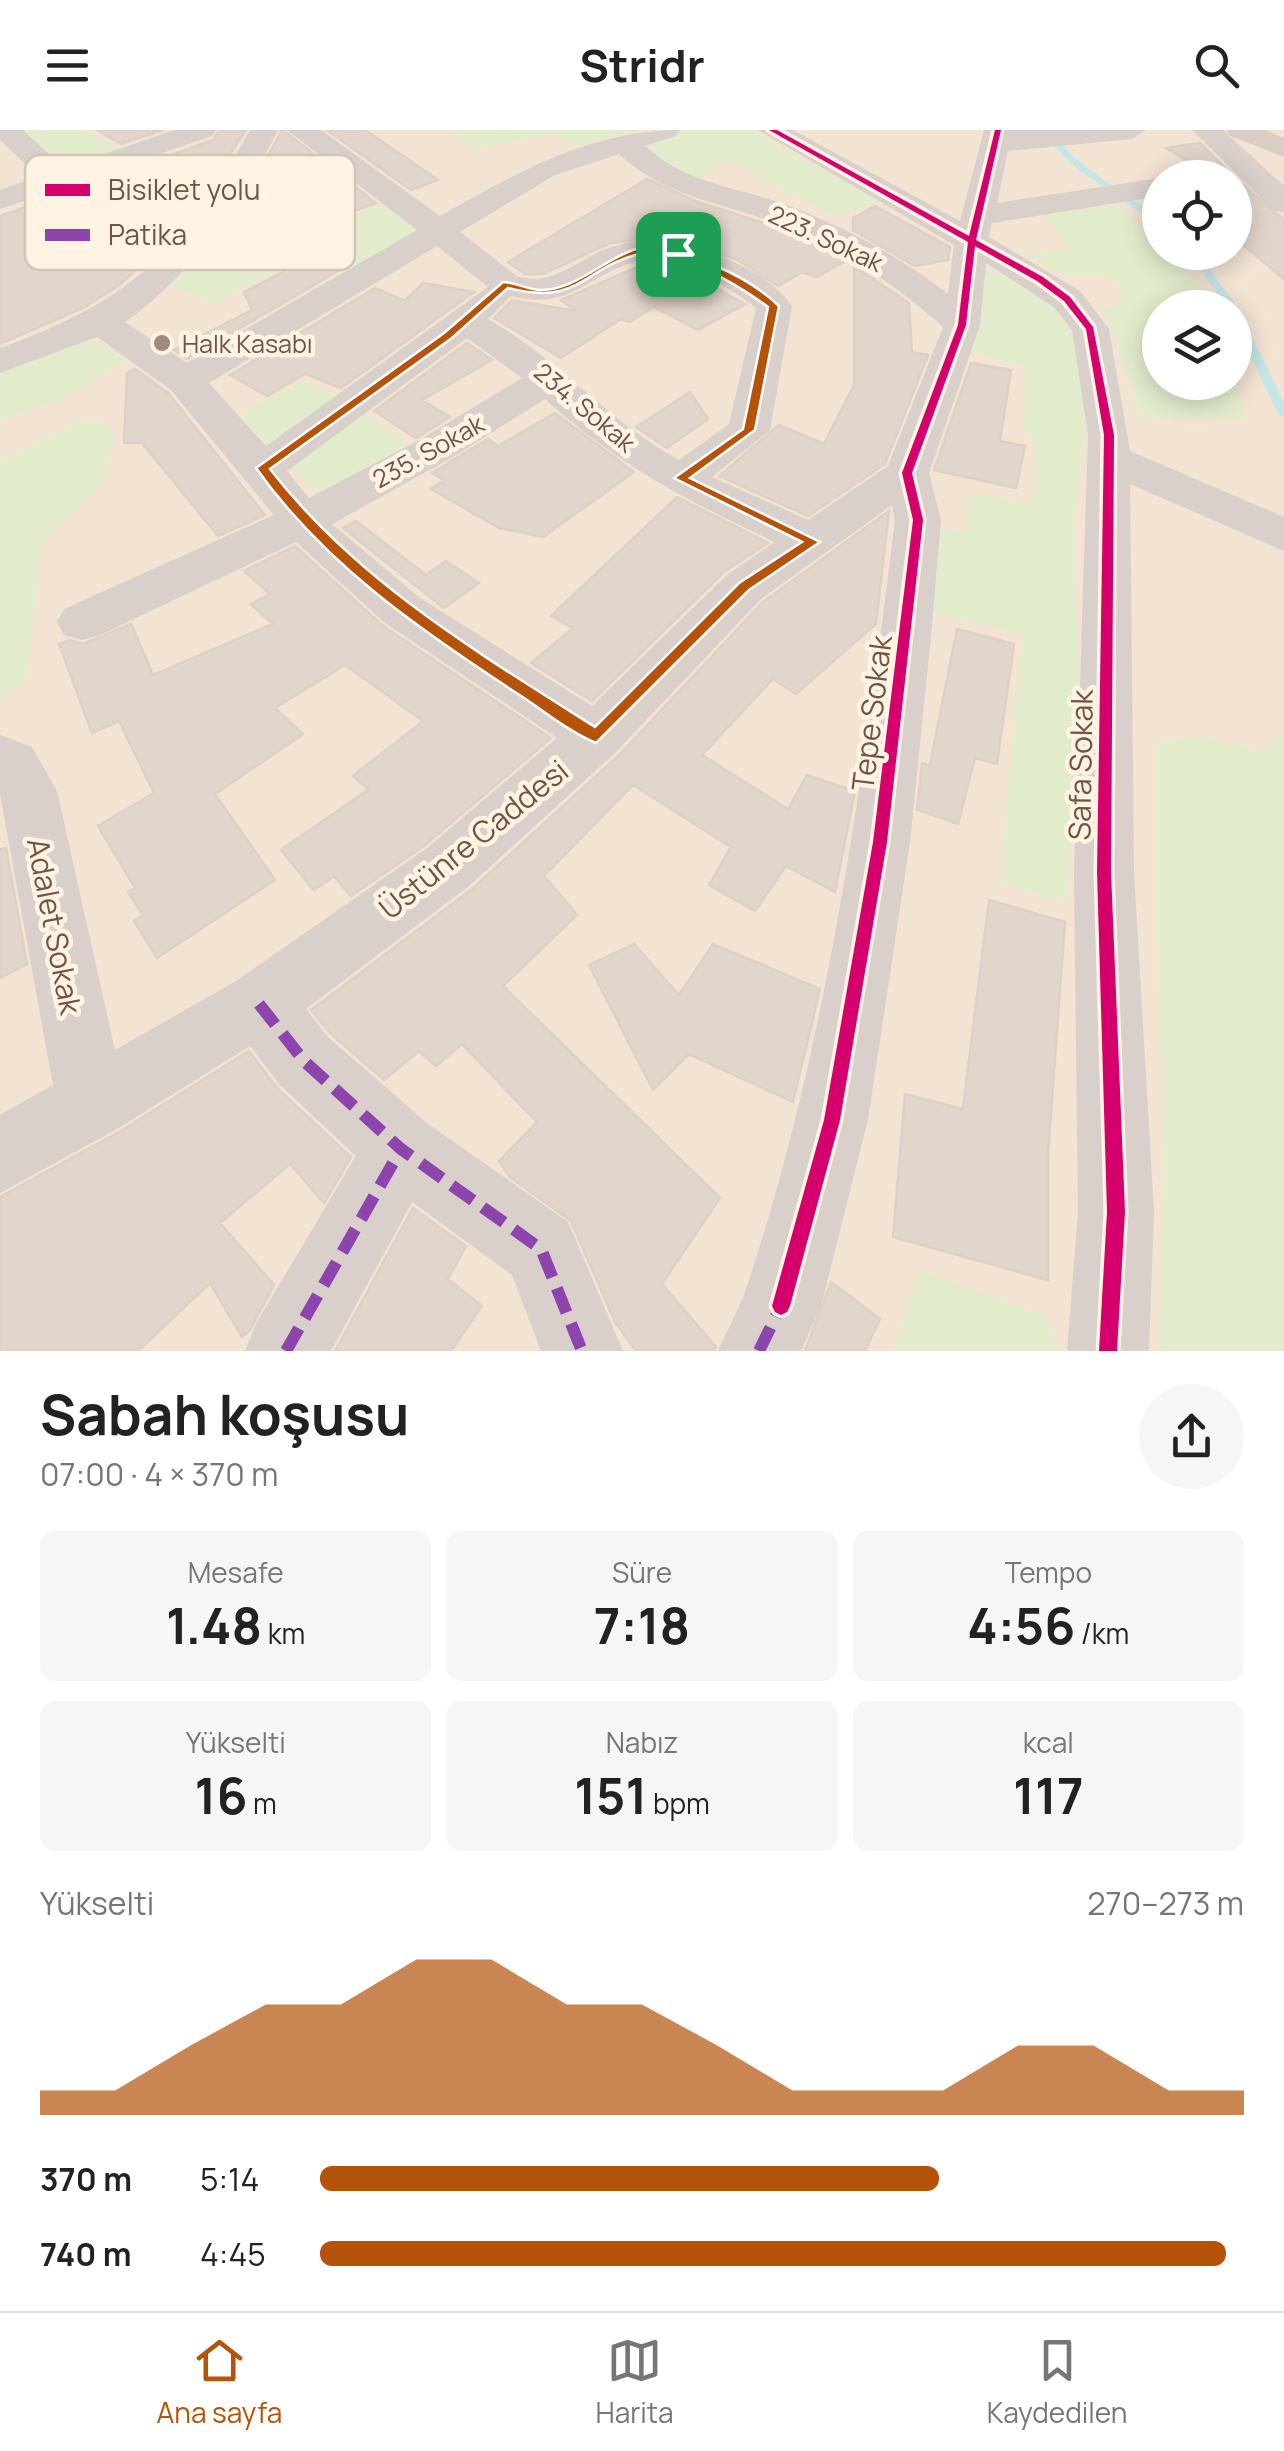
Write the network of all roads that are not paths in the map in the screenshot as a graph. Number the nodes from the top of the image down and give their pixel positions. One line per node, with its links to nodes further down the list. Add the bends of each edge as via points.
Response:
1 (6, 130): 13 (street)
2 (202, 130): 14 (street)
3 (264, 130): 15 (street)
4 (300, 130): 16 (street)
5 (666, 130): 11 (street)
6 (772, 130): 22 (street, Safa Sokak)
7 (1130, 130): 10 (street); 18 (street)
8 (1206, 130): 21 (street)
9 (1255, 132): 12 (main road)
10 (1008, 138): 22 (street)
11 (627, 146): 23 (street, via 544,169); 28 (street, 223. Sokak, via 675,186 761,207 866,252 923,288)
12 (1284, 148)
13 (33, 155)
14 (131, 155)
15 (249, 155)
16 (341, 155)
17 (355, 166): 23 (street)
18 (1141, 189): 22 (street)
19 (25, 192): 20 (street)
20 (0, 200)
21 (1284, 203)
22 (975, 230): 28 (street); 32 (street, Safa Sokak, via 1068,299 1090,329)
23 (438, 234): 25 (street); 31 (street)
24 (163, 270): 26 (street)
25 (506, 284): 27 (street); 35 (street, via 556,290 643,250 678,254 774,306 749,430)
26 (98, 321): 29 (street); 31 (street)
27 (466, 322): 30 (street, 234. Sokak, via 512,346); 33 (street)
28 (962, 325): 34 (street)
29 (0, 361)
30 (550, 378): 35 (street, 234. Sokak, via 612,435); 36 (street, 235. Sokak)
31 (184, 380): 33 (street)
32 (1109, 458): 37 (street); 49 (street, Safa Sokak, via 1104,872 1116,1212)
33 (262, 468): 36 (street)
34 (907, 473): 38 (street, Üstünre Caddesi); 46 (street, Tepe Sokak, via 918,520 880,842 832,1120)
35 (681, 478): 38 (street, 234. Sokak)
36 (302, 520): 39 (street, 235. Sokak); 40 (street, via 380,590)
37 (1284, 535)
38 (813, 542): 40 (street, Üstünre Caddesi, via 744,586)
39 (82, 622)
40 (596, 736): 42 (street, Üstünre Caddesi, via 448,867)
41 (0, 758): 43 (street, Adalet Sokak, via 12,763 28,791)
42 (259, 1004): 43 (street, Üstünre Caddesi); 44 (street, via 304,1060)
43 (92, 1104): 45 (street, Üstünre Caddesi)
44 (400, 1149): 47 (street); 48 (street, via 541,1249)
45 (0, 1156)
46 (770, 1329)
47 (286, 1351)
48 (582, 1351)
49 (1108, 1351)

